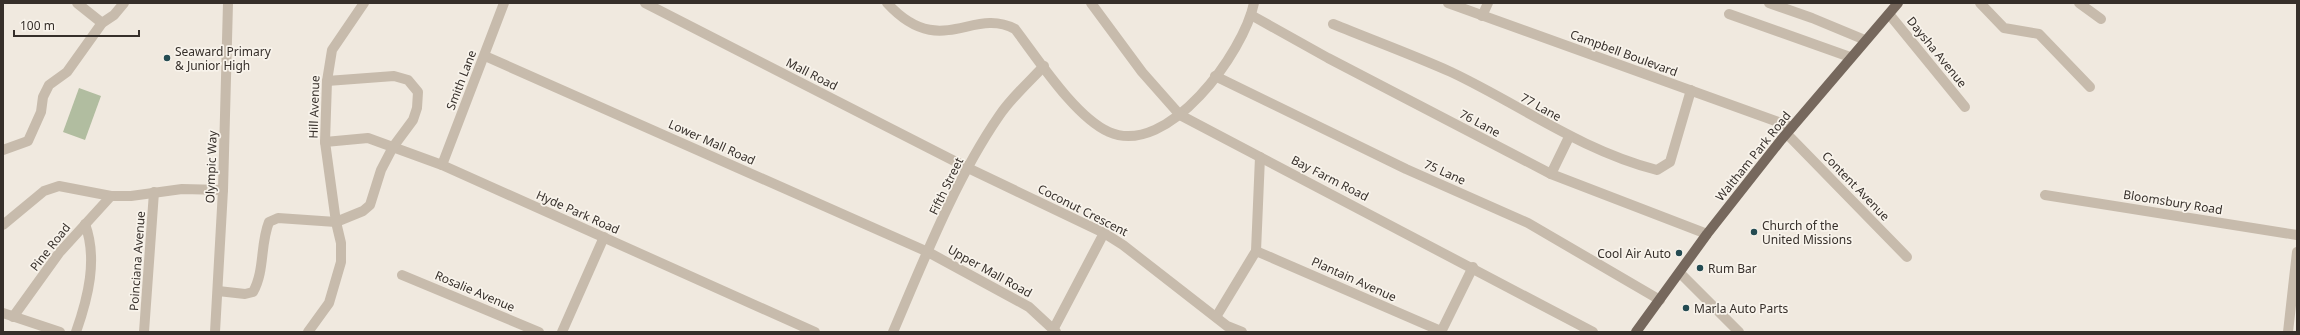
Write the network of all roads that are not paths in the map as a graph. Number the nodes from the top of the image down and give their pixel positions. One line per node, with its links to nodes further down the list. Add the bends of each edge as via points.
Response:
1 (77, 3): 21 (street)
2 (124, 3): 21 (street, via 114,15)
3 (228, 3): 42 (street, Olympic Way)
4 (364, 3): 28 (street, Hill Avenue, via 332,50)
5 (504, 3): 24 (street, Smith Lane)
6 (645, 3): 40 (street, Mall Road)
7 (887, 3): 26 (street, via 928,31 947,32 994,23 1006,24 1016,29)
8 (1091, 3): 32 (street, Bay Farm Road, via 1142,72)
9 (1254, 3): 16 (street)
10 (1448, 3): 19 (street, Campbell Boulevard)
11 (1488, 3): 19 (street)
12 (1768, 3): 23 (street)
13 (1898, 3): 18 (main road, Waltham Park Road)
14 (1980, 3): 29 (street, via 2004,28 2039,34)
15 (2079, 3): 20 (street)
16 (1252, 14): 27 (street); 41 (street, 76 Lane, via 1328,58)
17 (1729, 14): 25 (street)
18 (1889, 14): 23 (main road, Waltham Park Road); 31 (street, Daysha Avenue)
19 (1482, 16): 30 (street, Campbell Boulevard)
20 (2101, 19)
21 (102, 23): 37 (street, via 67,72 49,85 28,141)
22 (1333, 24): 34 (street, 77 Lane, via 1452,73)
23 (1865, 40): 25 (main road, Waltham Park Road)
24 (485, 56): 39 (street, Smith Lane); 54 (street, Lower Mall Road)
25 (1850, 57): 33 (main road, Waltham Park Road)
26 (1044, 66): 32 (street, via 1084,116 1109,132 1134,137 1156,130); 40 (street, Fifth Street, via 999,115)
27 (1215, 76): 32 (street); 61 (street, 75 Lane, via 1406,169 1528,223)
28 (327, 81): 35 (street, Hill Avenue); 36 (street, via 394,76 408,80 418,92 417,108 413,120)
29 (2090, 87)
30 (1691, 90): 33 (street, Campbell Boulevard); 34 (street, 77 Lane, via 1670,162 1657,170 1640,166)
31 (1965, 107)
32 (1180, 115): 38 (street, Bay Farm Road)
33 (1789, 130): 50 (main road, Waltham Park Road); 56 (street, Content Avenue)
34 (1569, 137): 41 (street)
35 (326, 142): 36 (street, Hyde Park Road, via 368,138); 46 (street, Hill Avenue)
36 (392, 147): 39 (street, Hyde Park Road); 46 (street, via 370,204 363,211)
37 (3, 150)
38 (1260, 157): 53 (street); 57 (street, Bay Farm Road)
39 (442, 166): 52 (street, Hyde Park Road)
40 (968, 168): 49 (street, Coconut Crescent); 54 (street, Fifth Street)
41 (1551, 174): 50 (street, 76 Lane)
42 (223, 190): 43 (street, via 182,189); 60 (street, Olympic Way)
43 (154, 192): 45 (street); 68 (street, Poinciana Avenue)
44 (2045, 195): 51 (street, Bloomsbury Road)
45 (112, 196): 47 (street, Pine Road); 48 (street, via 60,186 44,191)
46 (336, 222): 60 (street, via 278,218 269,222 265,232 257,284 253,292 245,294); 70 (street, Hill Avenue, via 341,243 338,274 328,303)
47 (85, 224): 63 (street, Pine Road, via 60,253); 67 (street, via 89,234 90,275 88,296)
48 (3, 225)
49 (1104, 233): 64 (street, Coconut Crescent); 65 (street)
50 (1707, 234): 58 (main road, Waltham Park Road)
51 (2297, 235)
52 (604, 237): 72 (street); 73 (street, Hyde Park Road)
53 (1256, 251): 64 (street); 76 (street, Plantain Avenue)
54 (928, 252): 65 (street, Upper Mall Road, via 1029,307); 74 (street, Fifth Street)
55 (2297, 252): 80 (street)
56 (1907, 257)
57 (1473, 267): 76 (street); 77 (street, Bay Farm Road)
58 (1680, 273): 61 (main road, Waltham Park Road); 79 (street)
59 (402, 275): 71 (street, Rosalie Avenue)
60 (218, 291): 69 (street, Olympic Way)
61 (1660, 300): 78 (main road, Waltham Park Road)
62 (3, 313): 63 (street)
63 (13, 317): 66 (street)
64 (1216, 317): 75 (street, Coconut Crescent, via 1227,326)
65 (1054, 331)
66 (60, 332)
67 (76, 332)
68 (144, 332)
69 (215, 332)
70 (308, 332)
71 (539, 332)
72 (562, 332)
73 (815, 332)
74 (893, 332)
75 (1242, 332)
76 (1441, 332)
77 (1593, 332)
78 (1636, 332)
79 (1739, 332)
80 (2288, 332)

